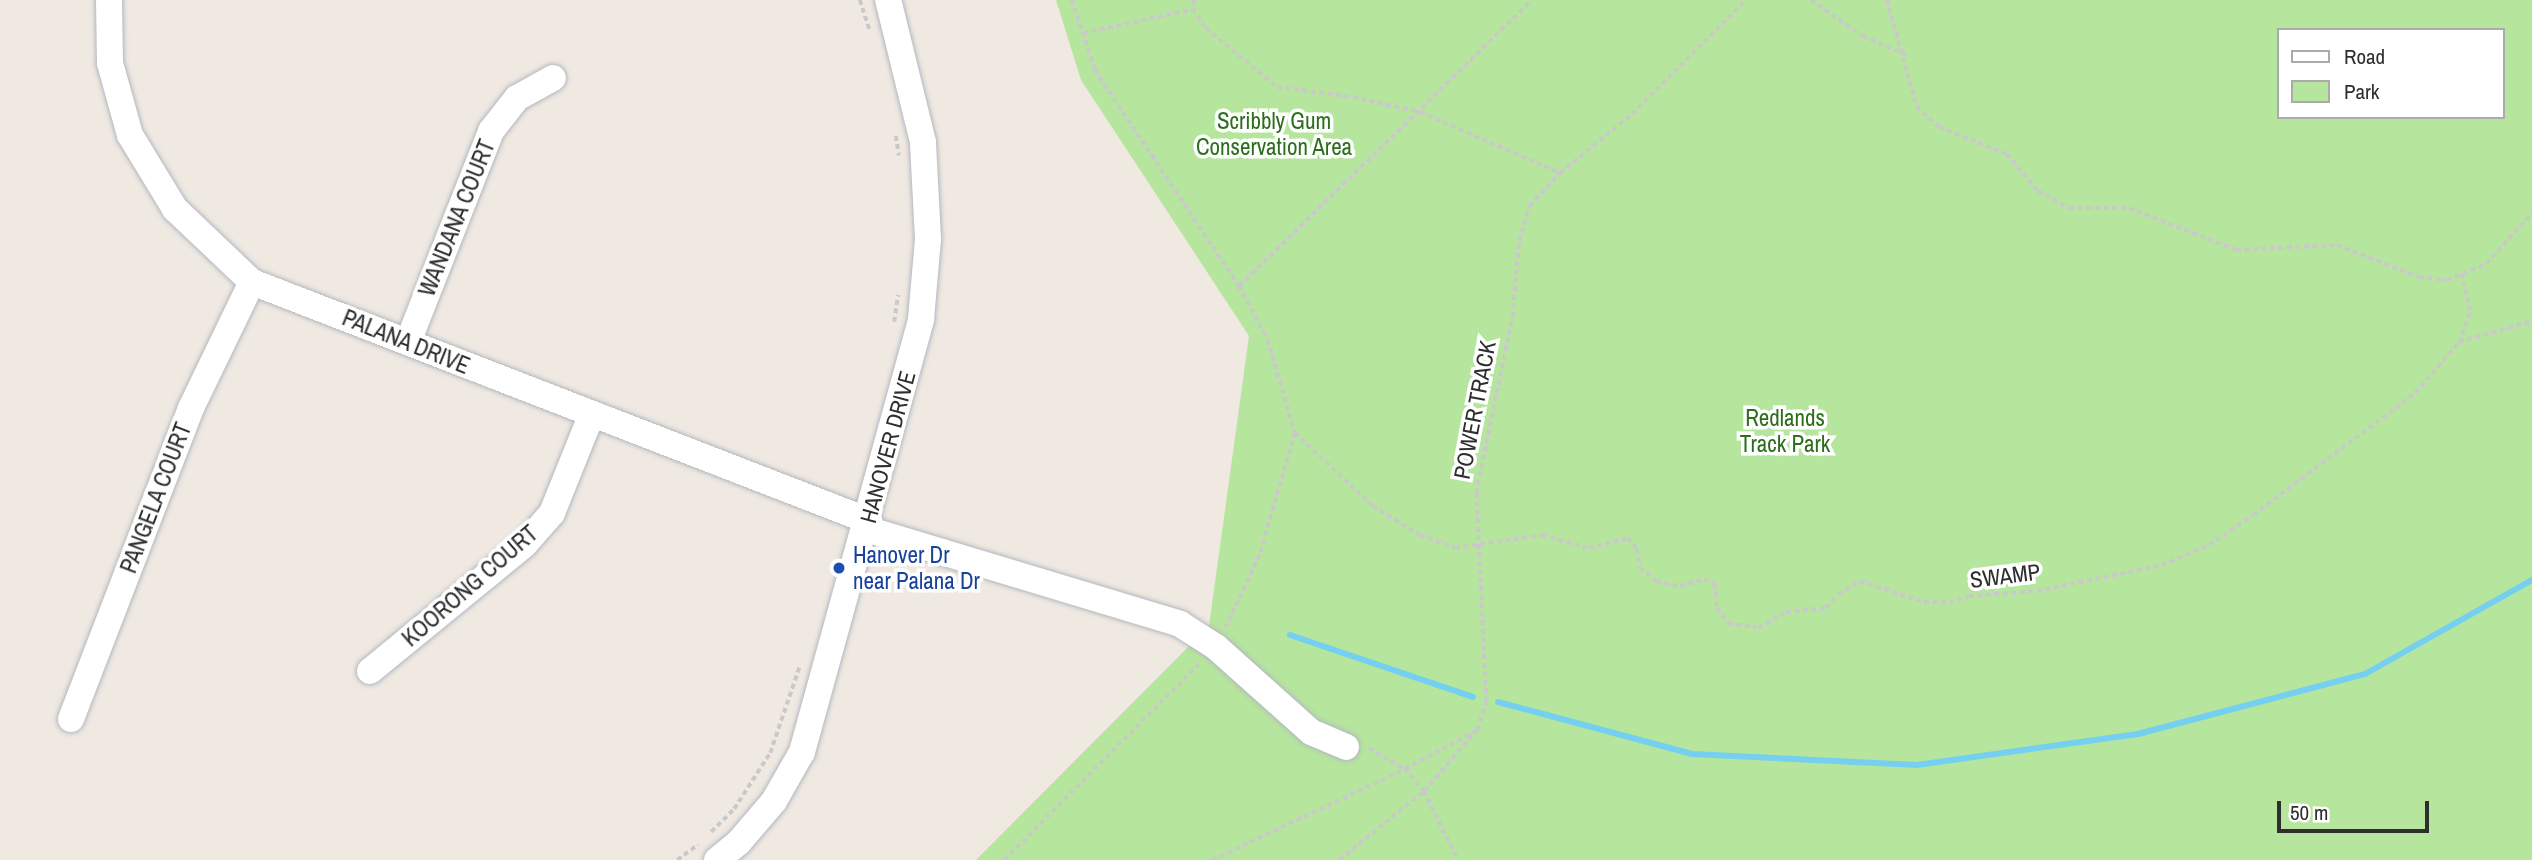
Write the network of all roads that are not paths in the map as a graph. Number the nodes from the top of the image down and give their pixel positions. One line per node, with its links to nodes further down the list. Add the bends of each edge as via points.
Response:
1 (109, 0): 4 (street, PALANA DRIVE, via 110,63 130,135 175,209)
2 (888, 0): 7 (street, HANOVER DRIVE, via 923,142 928,239 921,318)
3 (553, 78): 5 (street, WANDANA COURT, via 517,98 491,131)
4 (252, 282): 5 (street, PALANA DRIVE); 9 (street, PANGELA COURT, via 191,408)
5 (408, 342): 6 (street, PALANA DRIVE)
6 (592, 416): 7 (street, PALANA DRIVE); 8 (street, KOORONG COURT, via 552,513 525,544)
7 (867, 525): 10 (street, PALANA DRIVE, via 1180,624 1216,647 1311,732); 11 (street, HANOVER DRIVE, via 802,752 774,801)
8 (370, 671)
9 (71, 719)
10 (1346, 747)
11 (717, 860)

